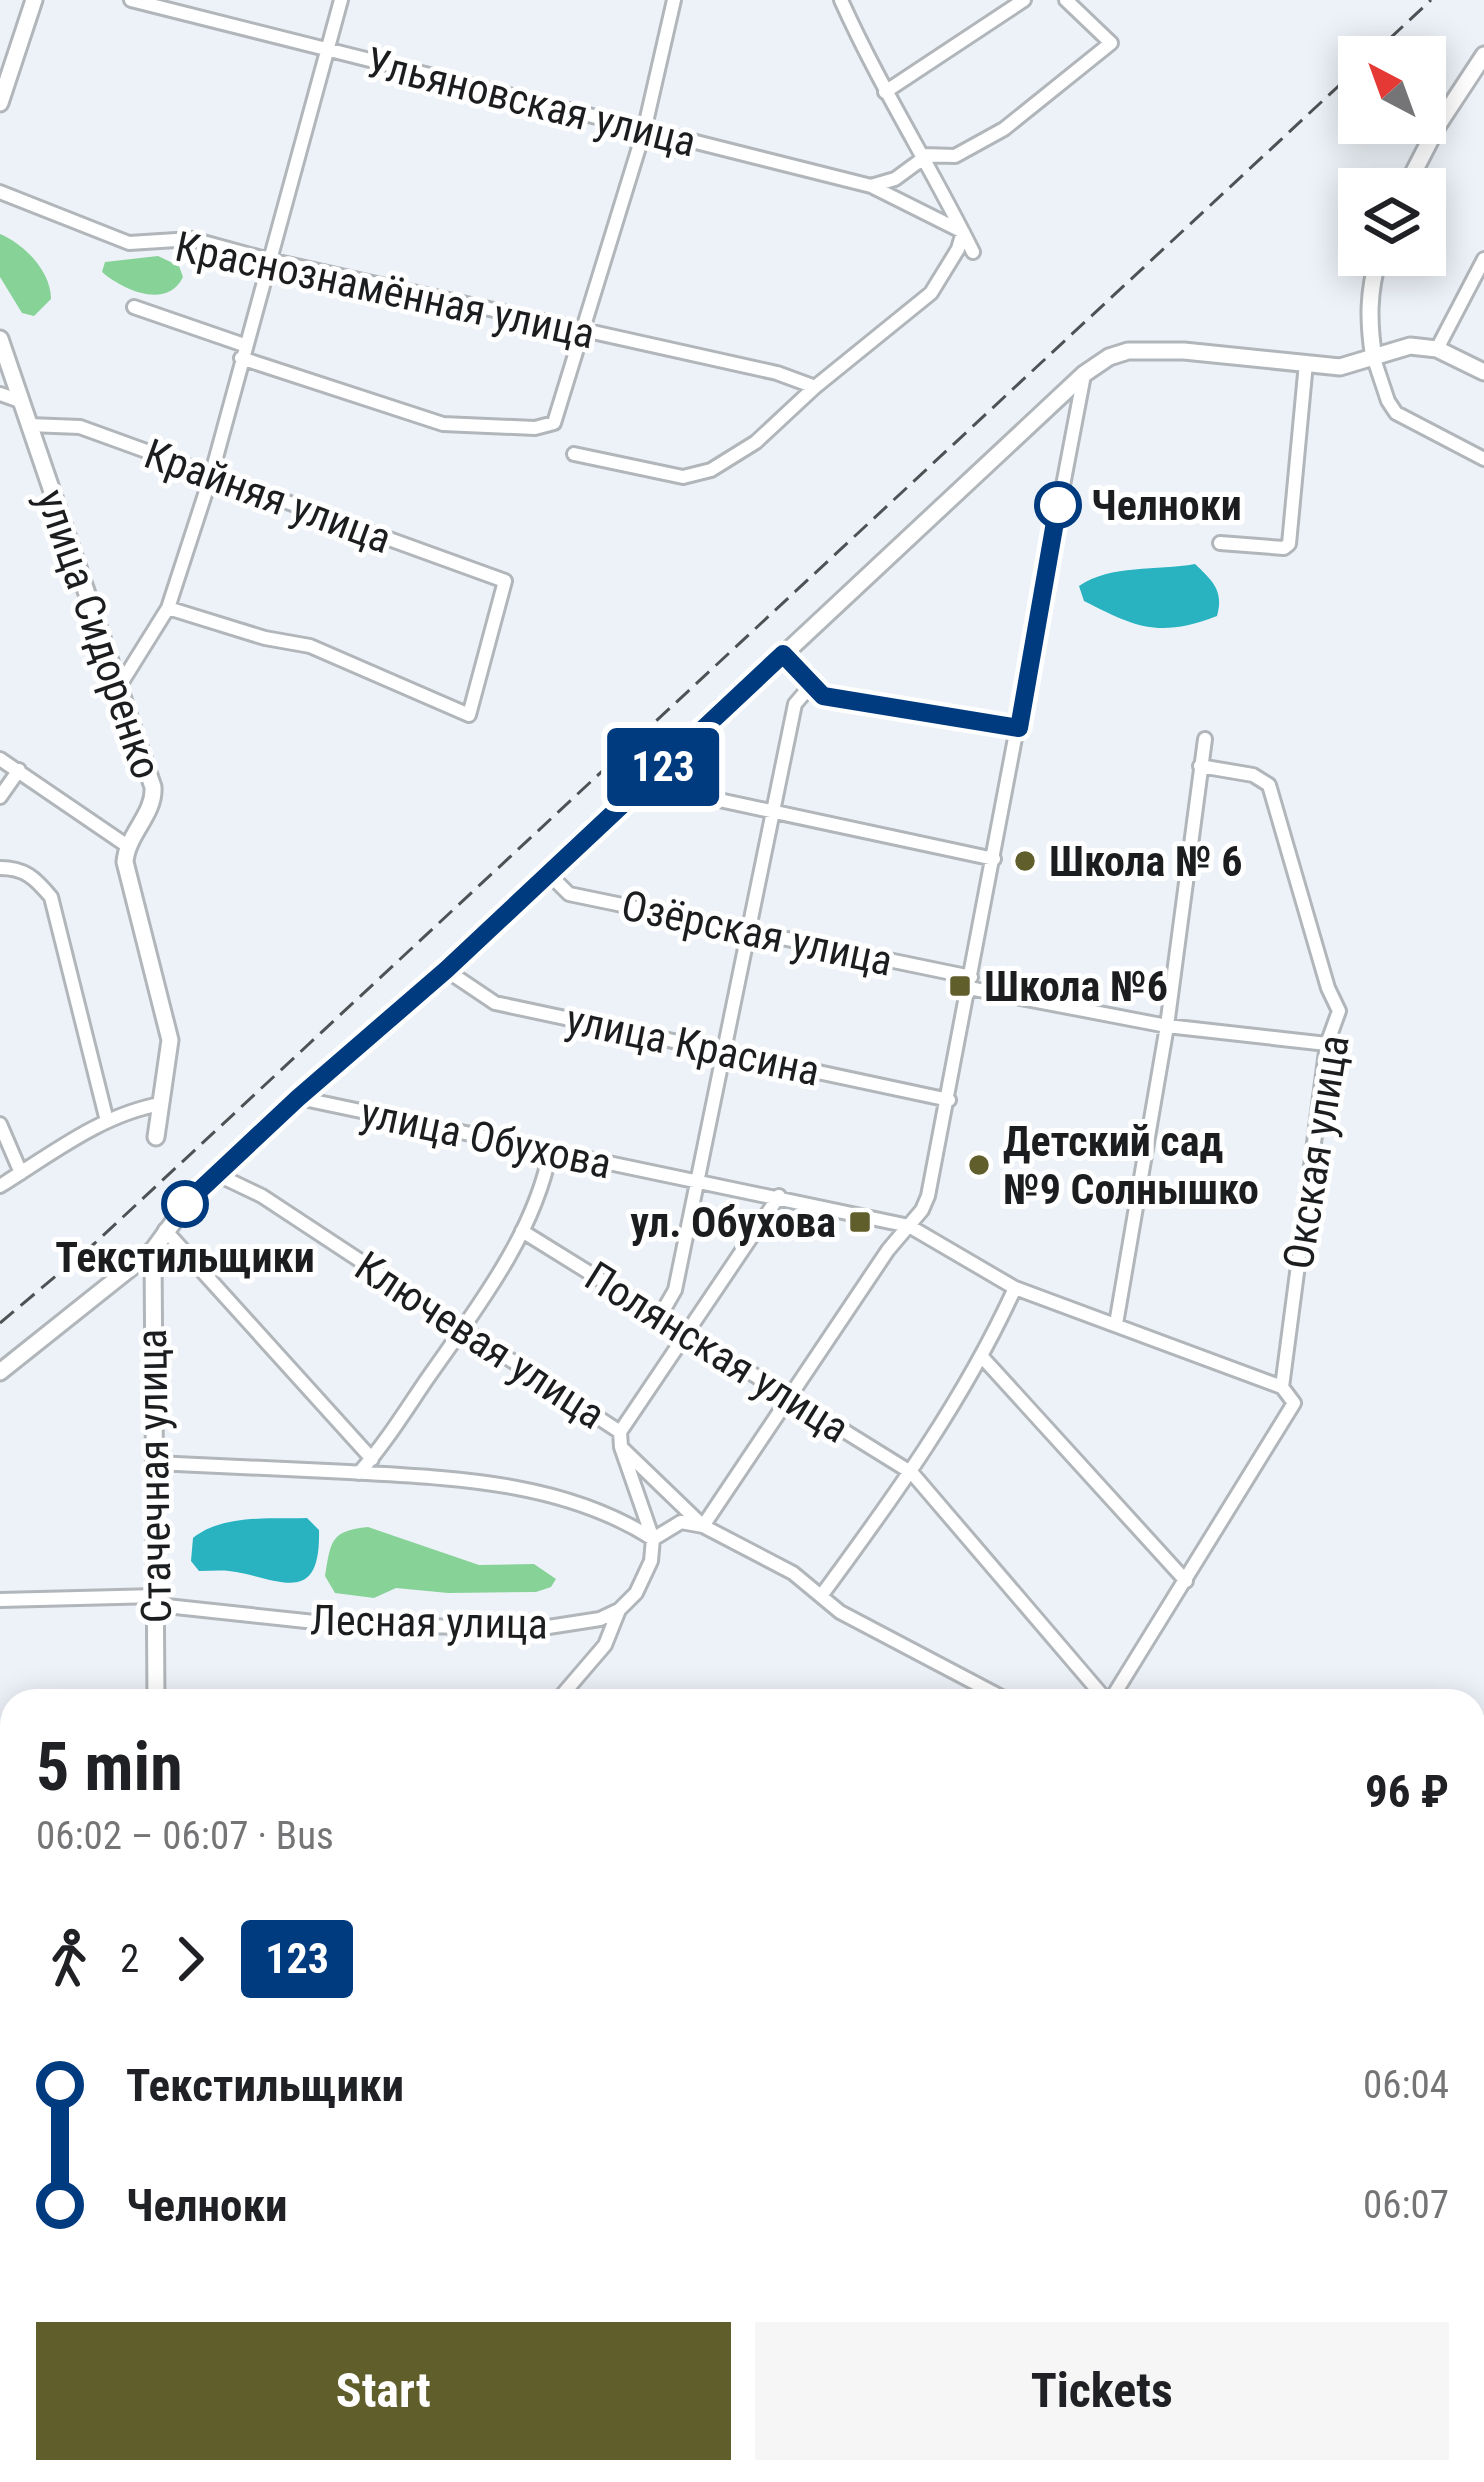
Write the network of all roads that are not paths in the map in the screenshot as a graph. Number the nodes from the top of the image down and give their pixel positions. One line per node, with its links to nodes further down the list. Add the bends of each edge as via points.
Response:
1 (34, 0): 11 (street)
2 (131, 0): 8 (street, Ульяновская улица)
3 (341, 0): 8 (street)
4 (674, 0): 12 (street)
5 (1024, 0): 10 (street)
6 (1066, 0): 13 (street, via 1111,43 1004,130 955,156)
7 (845, 2): 10 (street)
8 (327, 50): 12 (street, Ульяновская улица); 20 (street)
9 (1484, 56): 14 (street)
10 (885, 92): 13 (street)
11 (0, 103)
12 (644, 130): 15 (street, Ульяновская улица); 23 (street)
13 (924, 156): 15 (street); 17 (street)
14 (1416, 168)
15 (871, 186): 17 (street, Ульяновская улица)
16 (0, 191): 20 (street, Краснознамённая улица, via 129,243 192,239)
17 (963, 232): 18 (street); 31 (street, via 931,293)
18 (973, 252)
19 (1484, 259): 25 (street)
20 (269, 260): 23 (street, Краснознамённая улица); 26 (street)
21 (1372, 276): 27 (street)
22 (134, 307): 26 (street)
23 (583, 331): 26 (street, via 560,412 546,427 443,424); 31 (street, Краснознамённая улица)
24 (0, 339): 33 (street, улица Сидоренко)
25 (1437, 349): 27 (street, via 1410,346); 29 (street)
26 (243, 352): 37 (street)
27 (1374, 359): 28 (street); 36 (street, via 1396,412)
28 (1306, 363): 30 (street, via 1146,350 1108,357); 38 (street, via 1289,544)
29 (1484, 372)
30 (1084, 374): 40 (street); 43 (street)
31 (815, 387): 35 (street, via 756,442 697,476)
32 (0, 394): 33 (street)
33 (20, 401): 34 (street, улица Сидоренко)
34 (29, 425): 37 (street, Крайняя улица, via 80,427); 42 (street, улица Сидоренко)
35 (574, 454)
36 (1484, 459)
37 (211, 476): 39 (street); 39 (street, Крайняя улица, via 505,581 470,715 310,646)
38 (1220, 543)
39 (168, 608): 42 (street)
40 (783, 654): 41 (street); 46 (street)
41 (812, 684): 43 (street, via 823,696); 50 (street, via 795,704)
42 (119, 685): 51 (street, улица Сидоренко, via 154,799)
43 (1019, 728): 52 (street)
44 (1204, 739): 47 (street)
45 (0, 759): 48 (street)
46 (665, 766): 50 (street, via 696,795); 54 (street)
47 (1200, 766): 58 (street); 59 (street, Окская улица, via 1269,785 1339,1011)
48 (19, 770): 49 (street); 51 (street)
49 (0, 797)
50 (772, 813): 52 (street); 55 (street)
51 (126, 845): 63 (street, улица Сидоренко, via 170,1040)
52 (994, 859): 57 (street)
53 (0, 868): 64 (street, via 33,875 51,897)
54 (549, 874): 55 (street, Озёрская улица, via 569,894); 56 (street)
55 (748, 931): 57 (street, Озёрская улица); 60 (street)
56 (446, 970): 60 (street, улица Красина, via 495,1003); 61 (street)
57 (970, 982): 58 (street, Озёрская улица); 62 (street)
58 (1167, 1026): 59 (street, Озёрская улица); 79 (street)
59 (1327, 1044): 84 (street, Окская улица)
60 (724, 1052): 62 (street, улица Красина); 70 (street)
61 (298, 1098): 67 (street, улица Обухова); 69 (street)
62 (949, 1100): 73 (street, via 928,1196)
63 (161, 1104): 64 (street); 66 (street, улица Сидоренко)
64 (107, 1121): 68 (street)
65 (0, 1124): 68 (street)
66 (156, 1137)
67 (550, 1152): 70 (street, улица Обухова); 75 (street)
68 (21, 1173): 71 (street)
69 (216, 1174): 74 (street); 80 (street, Ключевая улица, via 262,1196)
70 (697, 1180): 72 (street, улица Обухова); 78 (street, via 675,1290)
71 (0, 1186)
72 (778, 1196): 73 (street, улица Обухова); 81 (street)
73 (909, 1226): 77 (street, улица Обухова); 85 (street)
74 (165, 1230): 76 (street); 87 (street)
75 (522, 1231): 78 (street, Полянская улица); 80 (street)
76 (153, 1250): 83 (street); 88 (street, Стачечная улица)
77 (1015, 1288): 79 (street, улица Обухова); 82 (street)
78 (660, 1316): 81 (street, Полянская улица)
79 (1116, 1324): 84 (street, улица Обухова)
80 (462, 1330): 86 (street, Ключевая улица); 87 (street)
81 (687, 1334): 85 (street, Полянская улица); 86 (street)
82 (983, 1358): 90 (street); 93 (street)
83 (0, 1372)
84 (1282, 1387): 93 (street, Окская улица, via 1294,1403)
85 (790, 1397): 90 (street, Полянская улица); 91 (street)
86 (621, 1440): 91 (street, Ключевая улица); 92 (street)
87 (372, 1459): 89 (street)
88 (154, 1463): 89 (street); 96 (street, Стачечная улица)
89 (358, 1473): 92 (street, via 465,1478 546,1494)
90 (912, 1473): 94 (street); 101 (street, Полянская улица)
91 (703, 1526): 92 (street, via 681,1522); 94 (street, Ключевая улица)
92 (653, 1539): 97 (street, via 651,1561)
93 (1186, 1581): 102 (street)
94 (821, 1596): 100 (street, Ключевая улица)
95 (0, 1600): 96 (street, Лесная улица)
96 (157, 1601): 97 (street, Лесная улица, via 343,1625 542,1628); 98 (street, Стачечная улица)
97 (620, 1610): 99 (street, via 605,1645)
98 (156, 1689)
99 (567, 1689)
100 (986, 1689)
101 (1098, 1689)
102 (1116, 1689)

